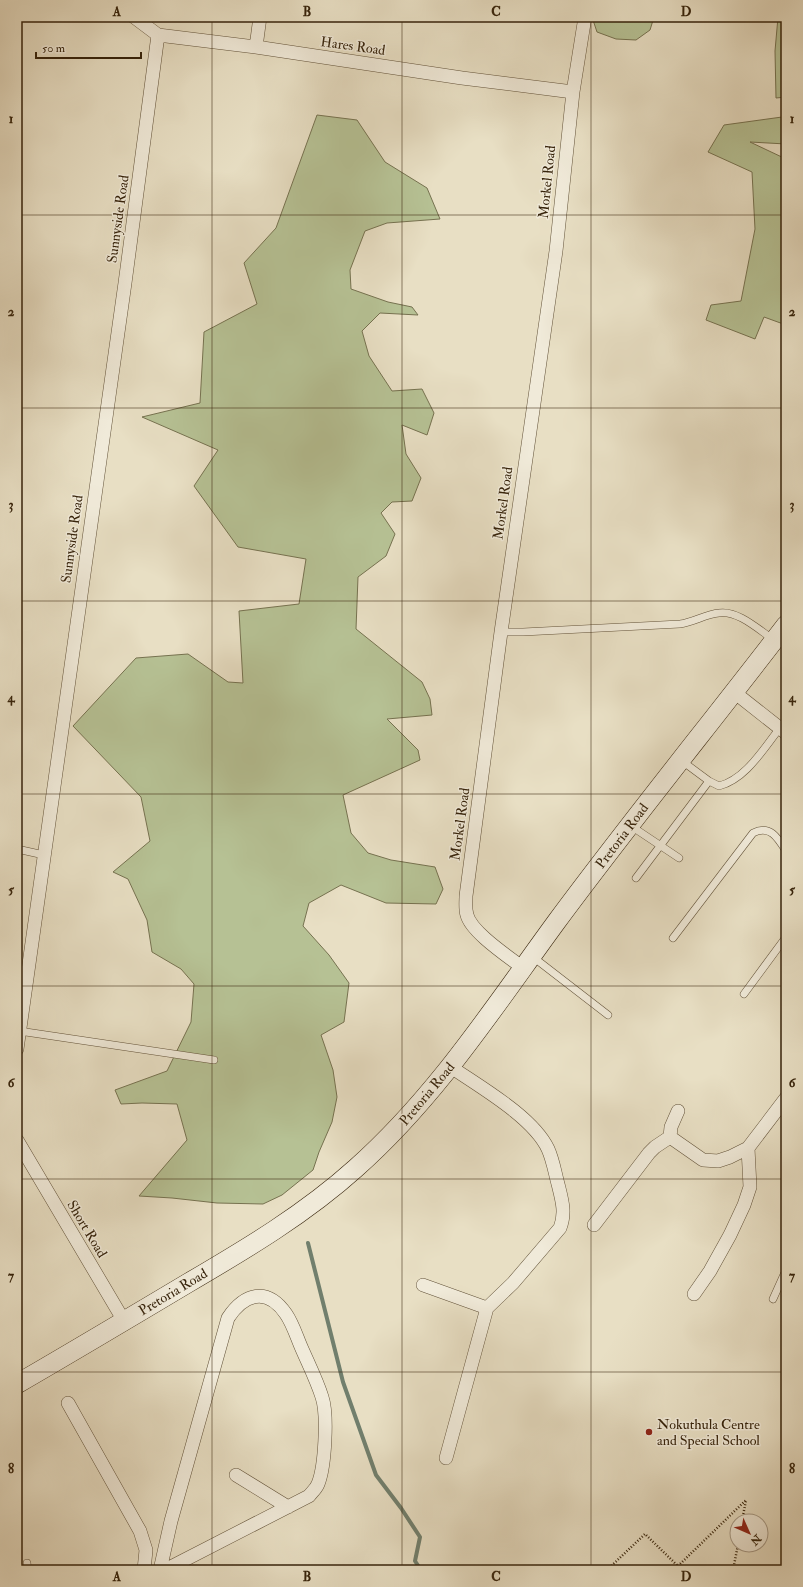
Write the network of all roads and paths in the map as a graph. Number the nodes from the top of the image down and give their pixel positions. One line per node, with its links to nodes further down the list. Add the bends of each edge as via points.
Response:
1 (134, 17): 4 (street, Hares Road)
2 (260, 17): 5 (street)
3 (585, 17): 6 (street, Morkel Road)
4 (158, 35): 5 (street, Hares Road); 18 (street, Sunnyside Road)
5 (256, 47): 6 (street, Hares Road)
6 (573, 92): 8 (street, Morkel Road, via 556,251)
7 (786, 625): 9 (main road, Pretoria Road)
8 (501, 632): 9 (lane, via 680,624 726,612 745,620); 23 (street, Morkel Road, via 466,908 474,928 483,937)
9 (774, 640): 10 (main road, Pretoria Road)
10 (734, 692): 11 (street); 12 (main road, Pretoria Road)
11 (783, 730): 13 (lane, via 737,778 719,786)
12 (681, 760): 13 (lane); 14 (main road, Pretoria Road)
13 (709, 781): 15 (lane)
14 (630, 825): 15 (lane); 23 (main road, Pretoria Road)
15 (660, 845): 19 (lane); 20 (lane)
16 (17, 849): 18 (lane)
17 (786, 851): 22 (lane, via 776,835 759,830 753,833)
18 (44, 855): 26 (street, Sunnyside Road)
19 (679, 858)
20 (636, 878)
21 (786, 937): 24 (lane)
22 (673, 938)
23 (528, 962): 25 (lane); 29 (main road, Pretoria Road)
24 (744, 994)
25 (608, 1015)
26 (19, 1031): 27 (street, Sunnyside Road); 28 (lane)
27 (17, 1049)
28 (214, 1060)
29 (451, 1067): 41 (street, via 520,1116 541,1138 550,1156 564,1210 560,1228); 42 (main road, Pretoria Road, via 401,1126 319,1199 244,1250)
30 (786, 1098): 34 (street)
31 (678, 1111): 32 (street)
32 (670, 1137): 34 (street, via 703,1160 718,1161 730,1158); 36 (street, via 649,1153)
33 (17, 1140): 35 (street)
34 (748, 1148): 39 (street, via 750,1187 744,1205 730,1235)
35 (20, 1155): 42 (street, Short Road)
36 (594, 1225)
37 (786, 1270): 40 (lane)
38 (423, 1285): 41 (street)
39 (694, 1294)
40 (773, 1299)
41 (487, 1308): 45 (street)
42 (124, 1321): 43 (main road, Pretoria Road)
43 (17, 1384)
44 (68, 1403): 53 (street, via 140,1531 146,1550)
45 (446, 1458)
46 (236, 1475): 47 (street)
47 (288, 1507): 54 (street, via 309,1496 318,1484 326,1434 323,1398 286,1314 278,1303 259,1296 241,1303 228,1318 224,1328); 55 (street)
48 (733, 1513): 49 (path, via 746,1500)
49 (744, 1513)
50 (729, 1516): 52 (path)
51 (736, 1553): 58 (path)
52 (678, 1566): 56 (path, via 646,1534); 57 (path)
53 (144, 1570)
54 (160, 1570)
55 (165, 1570)
56 (608, 1570)
57 (682, 1570)
58 (733, 1570)

